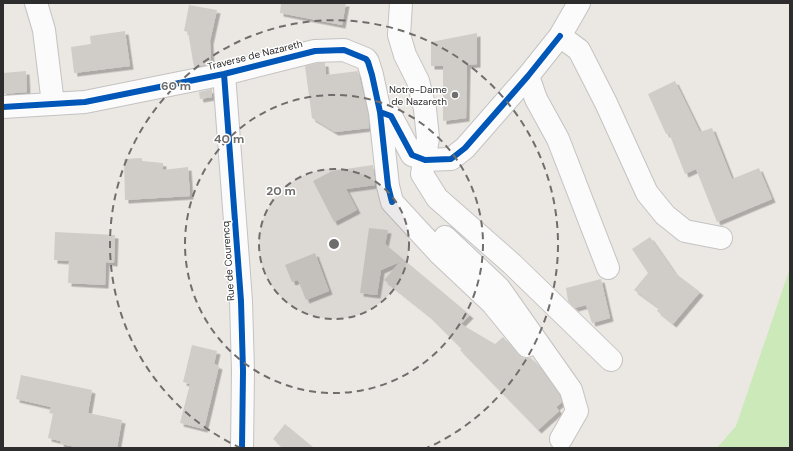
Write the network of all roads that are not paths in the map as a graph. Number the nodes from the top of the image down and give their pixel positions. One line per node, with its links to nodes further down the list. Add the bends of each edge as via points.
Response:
1 (36, 3): 7 (street, via 44,30)
2 (401, 3): 10 (street, via 399,35 405,55 418,81 425,109 428,138)
3 (579, 3): 4 (street)
4 (560, 36): 6 (street); 12 (street, via 579,50 648,193 665,215 685,232)
5 (224, 74): 7 (street, Traverse de Nazareth, via 85,102); 9 (street, Traverse de Nazareth, via 315,51 344,50 368,62); 17 (street, Rue de Courencq, via 241,301)
6 (528, 76): 10 (street, via 465,148 451,158); 13 (street, via 536,99 558,139)
7 (53, 104): 8 (street, Traverse de Nazareth)
8 (3, 107)
9 (380, 112): 10 (street, via 391,116 412,155); 11 (street, Traverse de Nazareth, via 388,186)
10 (425, 160): 15 (street, via 422,174 437,198 512,264)
11 (396, 206): 14 (street, via 440,254 492,303); 16 (street, via 437,230 499,288 571,390 577,411)
12 (721, 238)
13 (608, 268)
14 (527, 346)
15 (611, 360)
16 (560, 439)
17 (242, 448)

